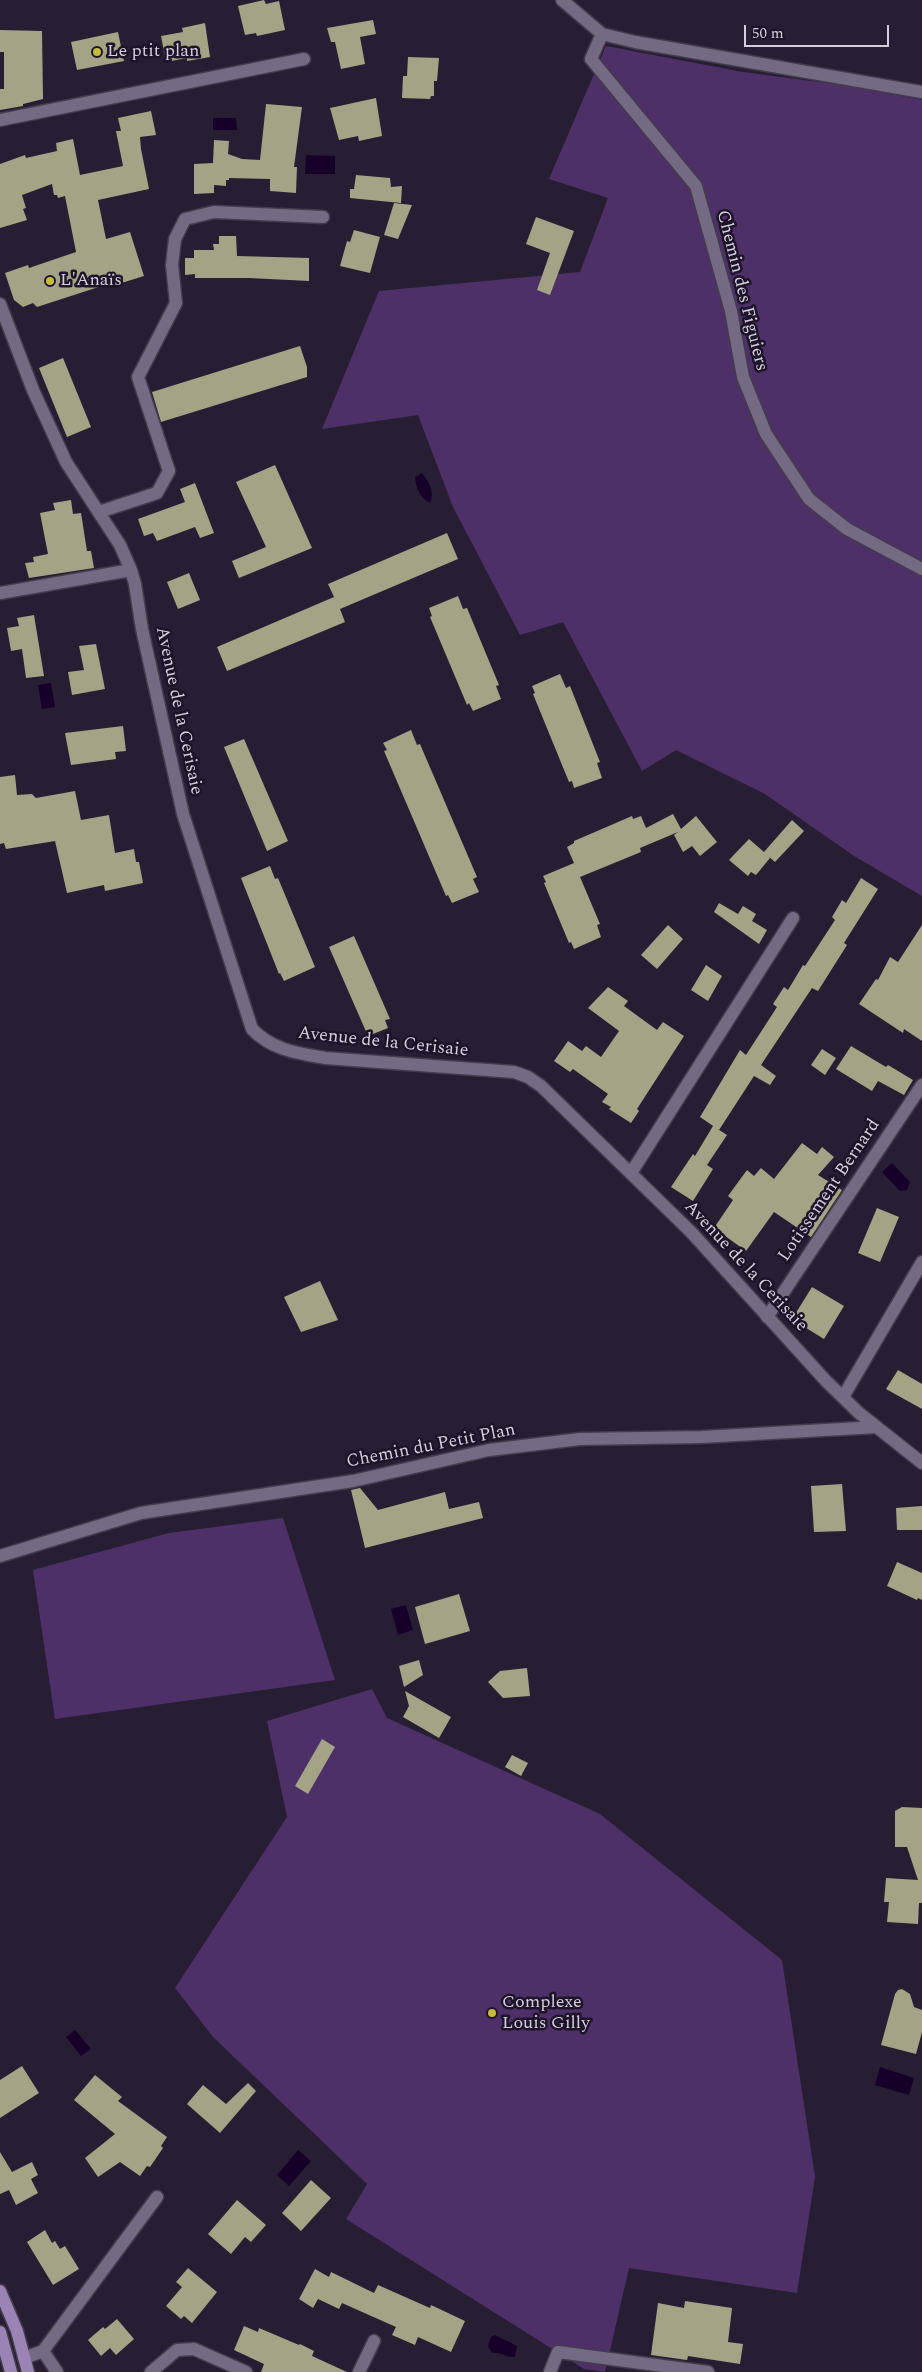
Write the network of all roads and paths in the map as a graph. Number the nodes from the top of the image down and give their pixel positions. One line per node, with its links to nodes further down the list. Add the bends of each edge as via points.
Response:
1 (562, 0): 2 (street)
2 (602, 34): 4 (street); 9 (street, Chemin des Figuiers, via 591,60 696,186 731,311 743,377 766,434 809,499 847,529)
3 (304, 59): 5 (street)
4 (922, 92)
5 (0, 120)
6 (323, 218): 8 (street, via 214,212 185,219 175,239 172,265 176,303 138,377 169,471 157,493)
7 (0, 304): 8 (street, Avenue de la Cerisaie, via 33,390 66,462)
8 (99, 512): 10 (street, Avenue de la Cerisaie)
9 (922, 569)
10 (131, 570): 11 (street); 14 (street, Avenue de la Cerisaie, via 183,814 252,1028 262,1040 294,1053 514,1072 528,1077)
11 (0, 593)
12 (792, 918): 14 (street)
13 (922, 1085): 16 (street, Lotissement Bernard)
14 (630, 1173): 16 (street, Avenue de la Cerisaie, via 691,1232)
15 (922, 1262): 17 (street)
16 (767, 1317): 17 (street, Avenue de la Cerisaie)
17 (843, 1398): 18 (street, Avenue de la Cerisaie)
18 (877, 1427): 19 (street, Avenue de la Cerisaie); 20 (street, Chemin du Petit Plan, via 702,1437 580,1439 489,1450 353,1481 141,1513)
19 (920, 1457)
20 (0, 1556)
21 (157, 2197): 25 (street)
22 (0, 2290): 26 (main road)
23 (0, 2332): 27 (main road)
24 (374, 2341): 32 (street)
25 (43, 2351): 26 (street); 29 (street)
26 (24, 2358): 28 (main road)
27 (11, 2372)
28 (28, 2372)
29 (58, 2372)
30 (151, 2372): 31 (street, via 177,2350 194,2349)
31 (246, 2372)
32 (359, 2372)
33 (550, 2372): 34 (street, via 558,2352)
34 (708, 2372)

